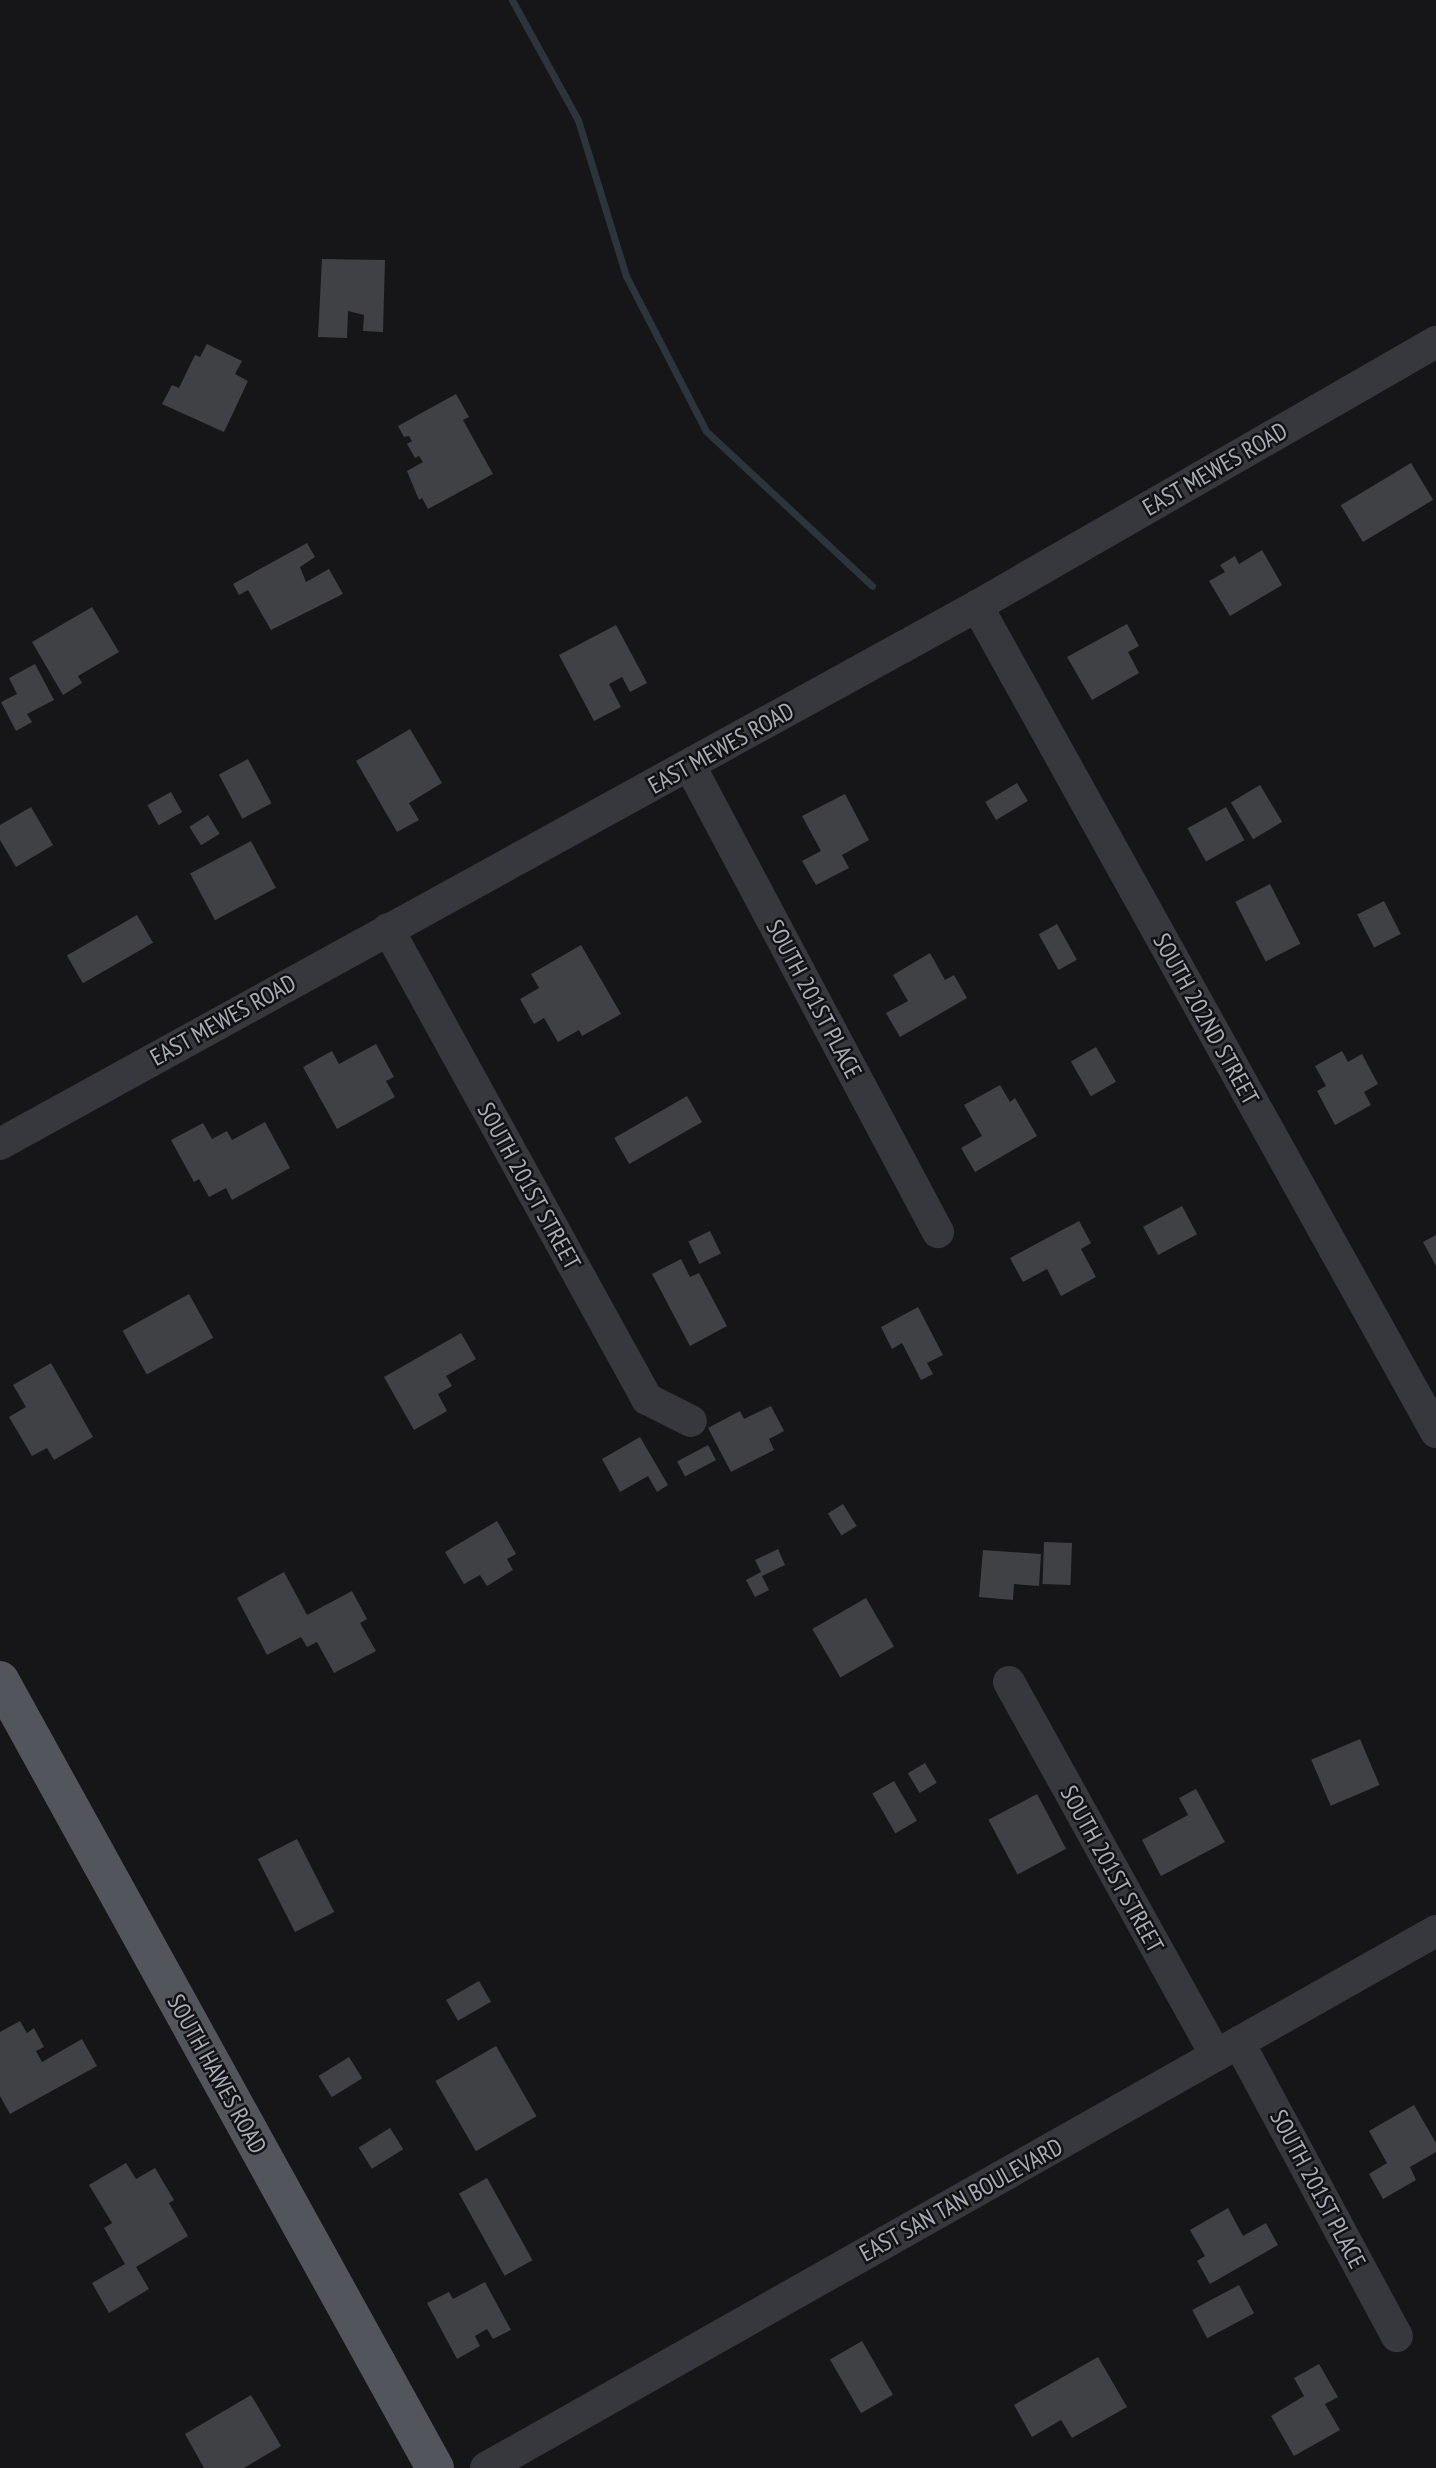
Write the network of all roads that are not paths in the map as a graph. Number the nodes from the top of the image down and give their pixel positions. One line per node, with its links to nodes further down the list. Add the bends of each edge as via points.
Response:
1 (1436, 342): 2 (street, EAST MEWES ROAD)
2 (977, 606): 3 (street, EAST MEWES ROAD); 8 (street, SOUTH 202ND STREET)
3 (690, 766): 4 (street, EAST MEWES ROAD); 6 (street, SOUTH 201ST PLACE)
4 (388, 929): 5 (street, EAST MEWES ROAD); 7 (street, SOUTH 201ST STREET, via 647,1399)
5 (0, 1144)
6 (938, 1232)
7 (691, 1421)
8 (1436, 1432)
9 (0, 1680): 14 (main road, SOUTH HAWES ROAD)
10 (1009, 1682): 12 (street, SOUTH 201ST STREET)
11 (1436, 1931): 12 (street, EAST SAN TAN BOULEVARD)
12 (1227, 2049): 13 (street, SOUTH 201ST PLACE); 15 (street, EAST SAN TAN BOULEVARD)
13 (1397, 2336)
14 (435, 2468)
15 (486, 2468)

